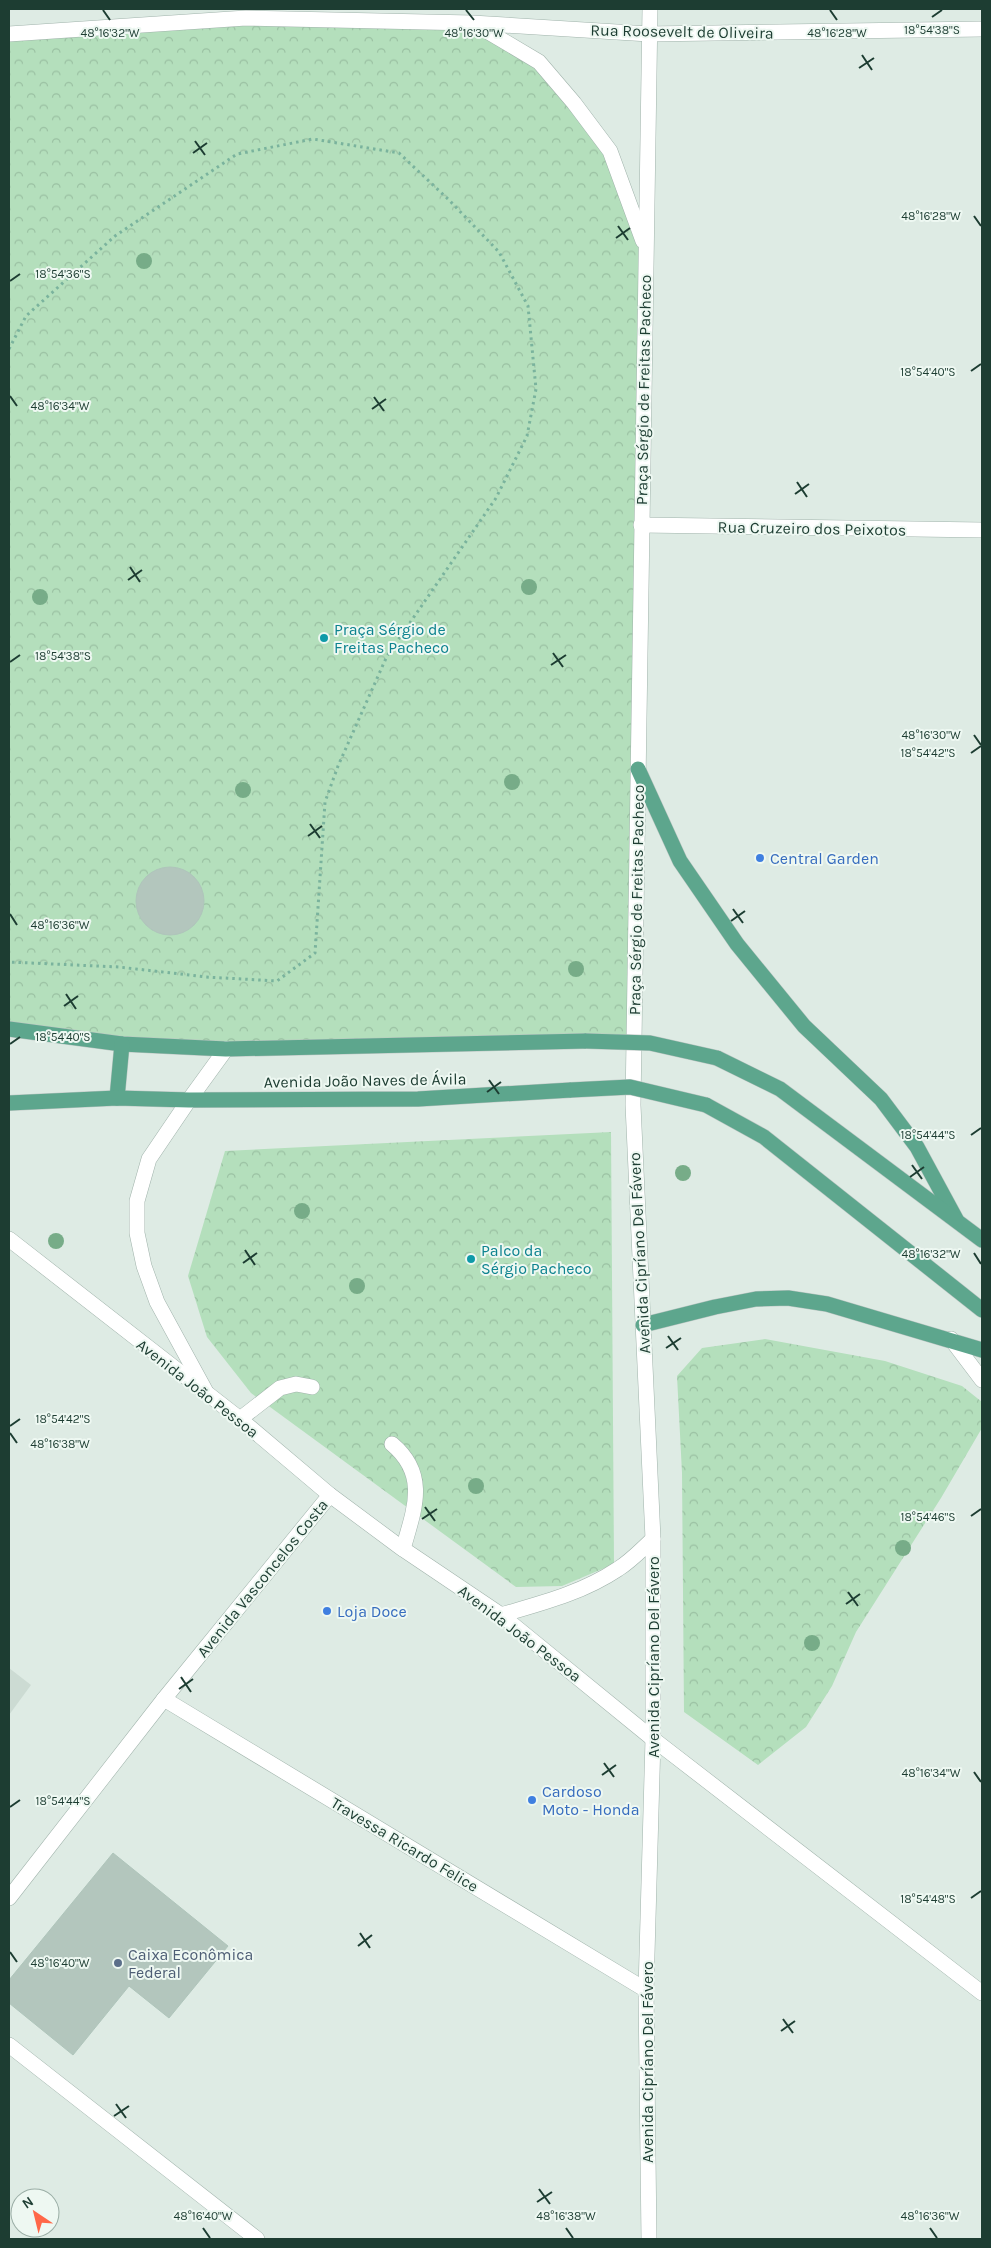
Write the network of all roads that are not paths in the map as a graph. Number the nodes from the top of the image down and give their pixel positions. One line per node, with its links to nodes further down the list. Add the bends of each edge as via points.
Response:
1 (650, 9): 6 (street, Praça Sérgio de Freitas Pacheco)
2 (242, 14): 3 (street, Rua Roosevelt de Oliveira); 5 (street, Rua Roosevelt de Oliveira)
3 (472, 23): 6 (street, Rua Roosevelt de Oliveira); 7 (street, Rua Roosevelt de Oliveira, via 538,62 574,103 610,151)
4 (982, 29): 6 (street, Rua Roosevelt de Oliveira)
5 (9, 34)
6 (649, 34): 7 (street, Praça Sérgio de Freitas Pacheco)
7 (646, 250): 8 (street, Praça Sérgio de Freitas Pacheco)
8 (641, 525): 9 (street, Rua Cruzeiro dos Peixotos); 10 (street, Praça Sérgio de Freitas Pacheco)
9 (982, 530)
10 (638, 768): 17 (street, Praça Sérgio de Freitas Pacheco); 18 (main road, via 680,861 737,944 804,1026 881,1099 918,1147)
11 (9, 1029): 12 (main road, Avenida João Naves de Ávila)
12 (122, 1044): 13 (main road, Avenida João Naves de Ávila); 14 (main road)
13 (226, 1049): 15 (street); 18 (main road, Avenida João Naves de Ávila, bridge, via 586,1041 650,1043 717,1058 780,1089)
14 (117, 1098): 15 (main road, Avenida João Naves de Ávila); 16 (main road, Avenida João Naves de Ávila)
15 (188, 1100): 21 (main road, Avenida João Naves de Ávila, bridge, via 418,1098 630,1087 706,1105 764,1138); 27 (street, via 149,1159 138,1201 137,1233 157,1302)
16 (9, 1103)
17 (633, 1106): 22 (street, Avenida Cipríano Del Fávero)
18 (956, 1219): 20 (main road, Avenida João Naves de Ávila)
19 (9, 1239): 27 (street, Avenida João Pessoa)
20 (982, 1240)
21 (982, 1310)
22 (643, 1325): 23 (main road, via 756,1299 788,1298 828,1304); 31 (street, Avenida Cipríano Del Fávero)
23 (950, 1339): 24 (main road); 25 (street)
24 (982, 1350)
25 (982, 1380)
26 (312, 1387): 28 (street, via 296,1384 280,1388)
27 (209, 1396): 28 (street, Avenida João Pessoa)
28 (240, 1419): 30 (street, Avenida João Pessoa)
29 (392, 1444): 32 (street, via 405,1458 417,1491)
30 (330, 1495): 32 (street, Avenida João Pessoa); 34 (street, Avenida Vasconcelos Costa)
31 (653, 1539): 33 (street, via 620,1568 581,1590); 35 (street, Avenida Cipríano Del Fávero)
32 (403, 1549): 33 (street, Avenida João Pessoa)
33 (501, 1615): 35 (street, Avenida João Pessoa)
34 (164, 1699): 36 (street, Avenida Vasconcelos Costa); 37 (street, Travessa Ricardo Felice)
35 (653, 1739): 37 (street, Avenida Cipríano Del Fávero); 38 (street, Avenida João Pessoa)
36 (9, 1898)
37 (646, 1990): 41 (street, Avenida Cipríano Del Fávero)
38 (982, 1993)
39 (9, 2045): 40 (street)
40 (257, 2239)
41 (649, 2239)

